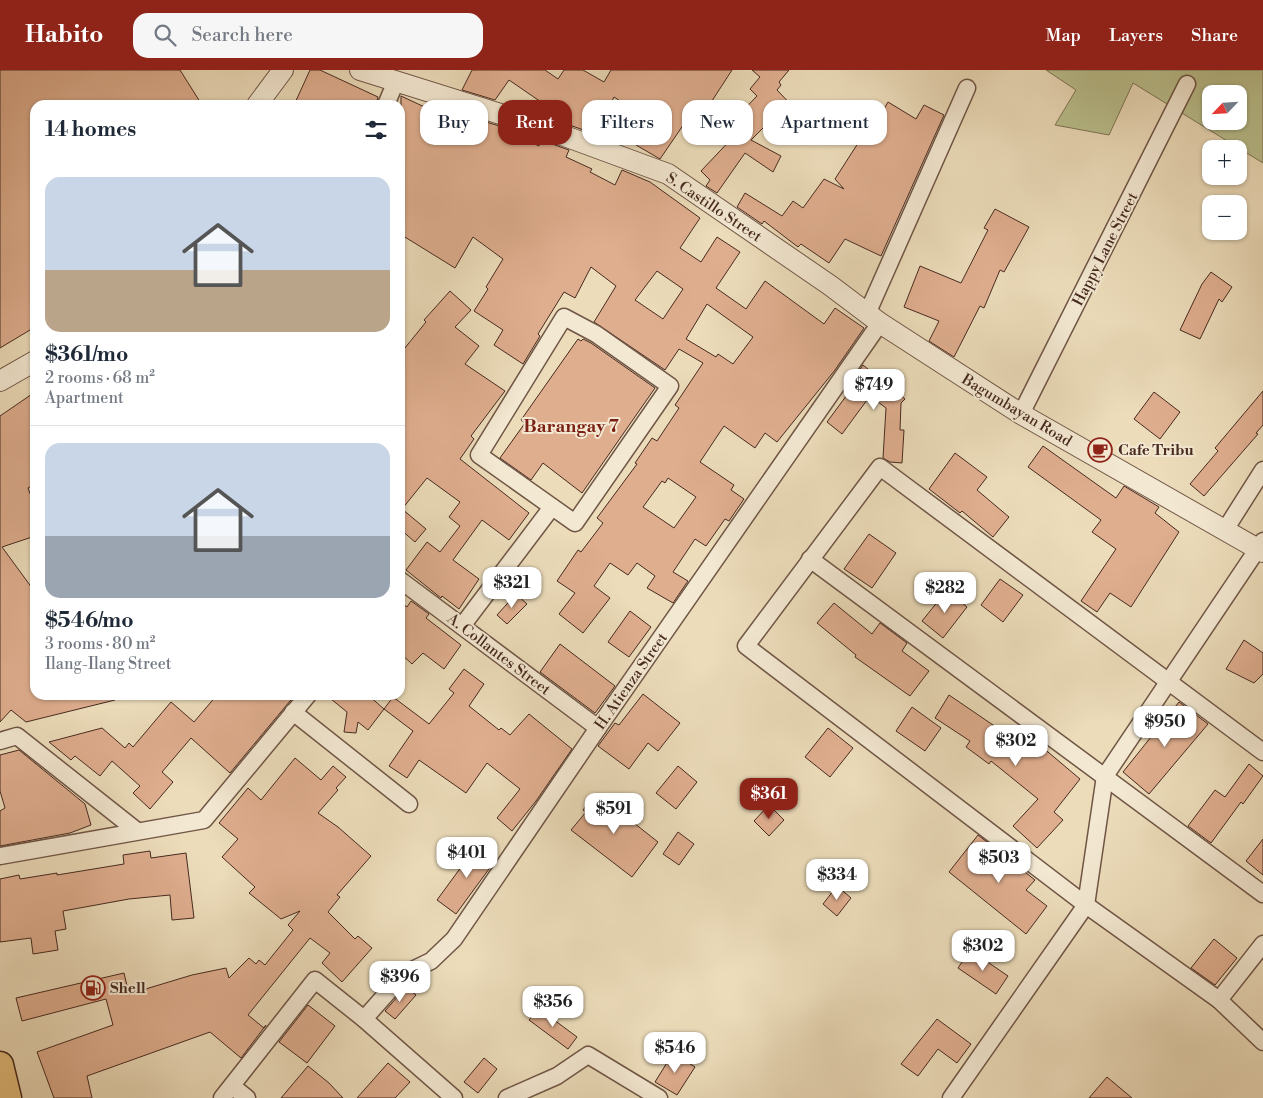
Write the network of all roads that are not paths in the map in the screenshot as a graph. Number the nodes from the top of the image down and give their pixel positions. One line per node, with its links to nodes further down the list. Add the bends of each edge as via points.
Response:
1 (283, 70): 6 (street)
2 (360, 70): 3 (street, S. Castillo Street)
3 (396, 82): 7 (street); 8 (street, S. Castillo Street, via 532,124 668,174)
4 (1187, 84): 12 (street, Happy Lane Street)
5 (967, 88): 9 (street, H. Atienza Street)
6 (261, 100)
7 (388, 100)
8 (831, 286): 9 (street, Bagumbayan Road)
9 (873, 319): 12 (street, Bagumbayan Road); 23 (street, H. Atienza Street)
10 (30, 365): 11 (street)
11 (0, 381)
12 (1021, 414): 15 (street, Bagumbayan Road)
13 (1263, 470): 15 (street)
14 (552, 507): 14 (street, via 575,523 670,386 596,334 564,317 479,455); 19 (street)
15 (1225, 530): 16 (street, Bagumbayan Road)
16 (1261, 547): 20 (street)
17 (810, 559): 20 (street, via 880,467); 26 (street); 31 (street, via 746,646)
18 (405, 584): 19 (street, A. Collantes Street)
19 (462, 626): 23 (street, A. Collantes Street)
20 (1169, 682): 25 (street); 26 (street)
21 (304, 700): 22 (street)
22 (294, 712): 27 (street); 28 (street, via 204,820)
23 (598, 728): 34 (street, H. Atienza Street, via 454,939 431,961 404,974)
24 (0, 740): 28 (street, via 17,736)
25 (1263, 752)
26 (1105, 776): 30 (street); 31 (street)
27 (409, 804)
28 (137, 832): 29 (street)
29 (0, 856)
30 (1263, 894)
31 (1086, 905): 33 (street); 43 (street)
32 (1263, 944): 33 (street)
33 (1220, 1000): 35 (street)
34 (364, 1019): 37 (street, via 315,980); 40 (street)
35 (1263, 1042)
36 (0, 1065): 38 (main road)
37 (227, 1092): 39 (street)
38 (8, 1098)
39 (247, 1098)
40 (454, 1098)
41 (507, 1098): 42 (street, via 557,1076 588,1055)
42 (659, 1098)
43 (951, 1098)

